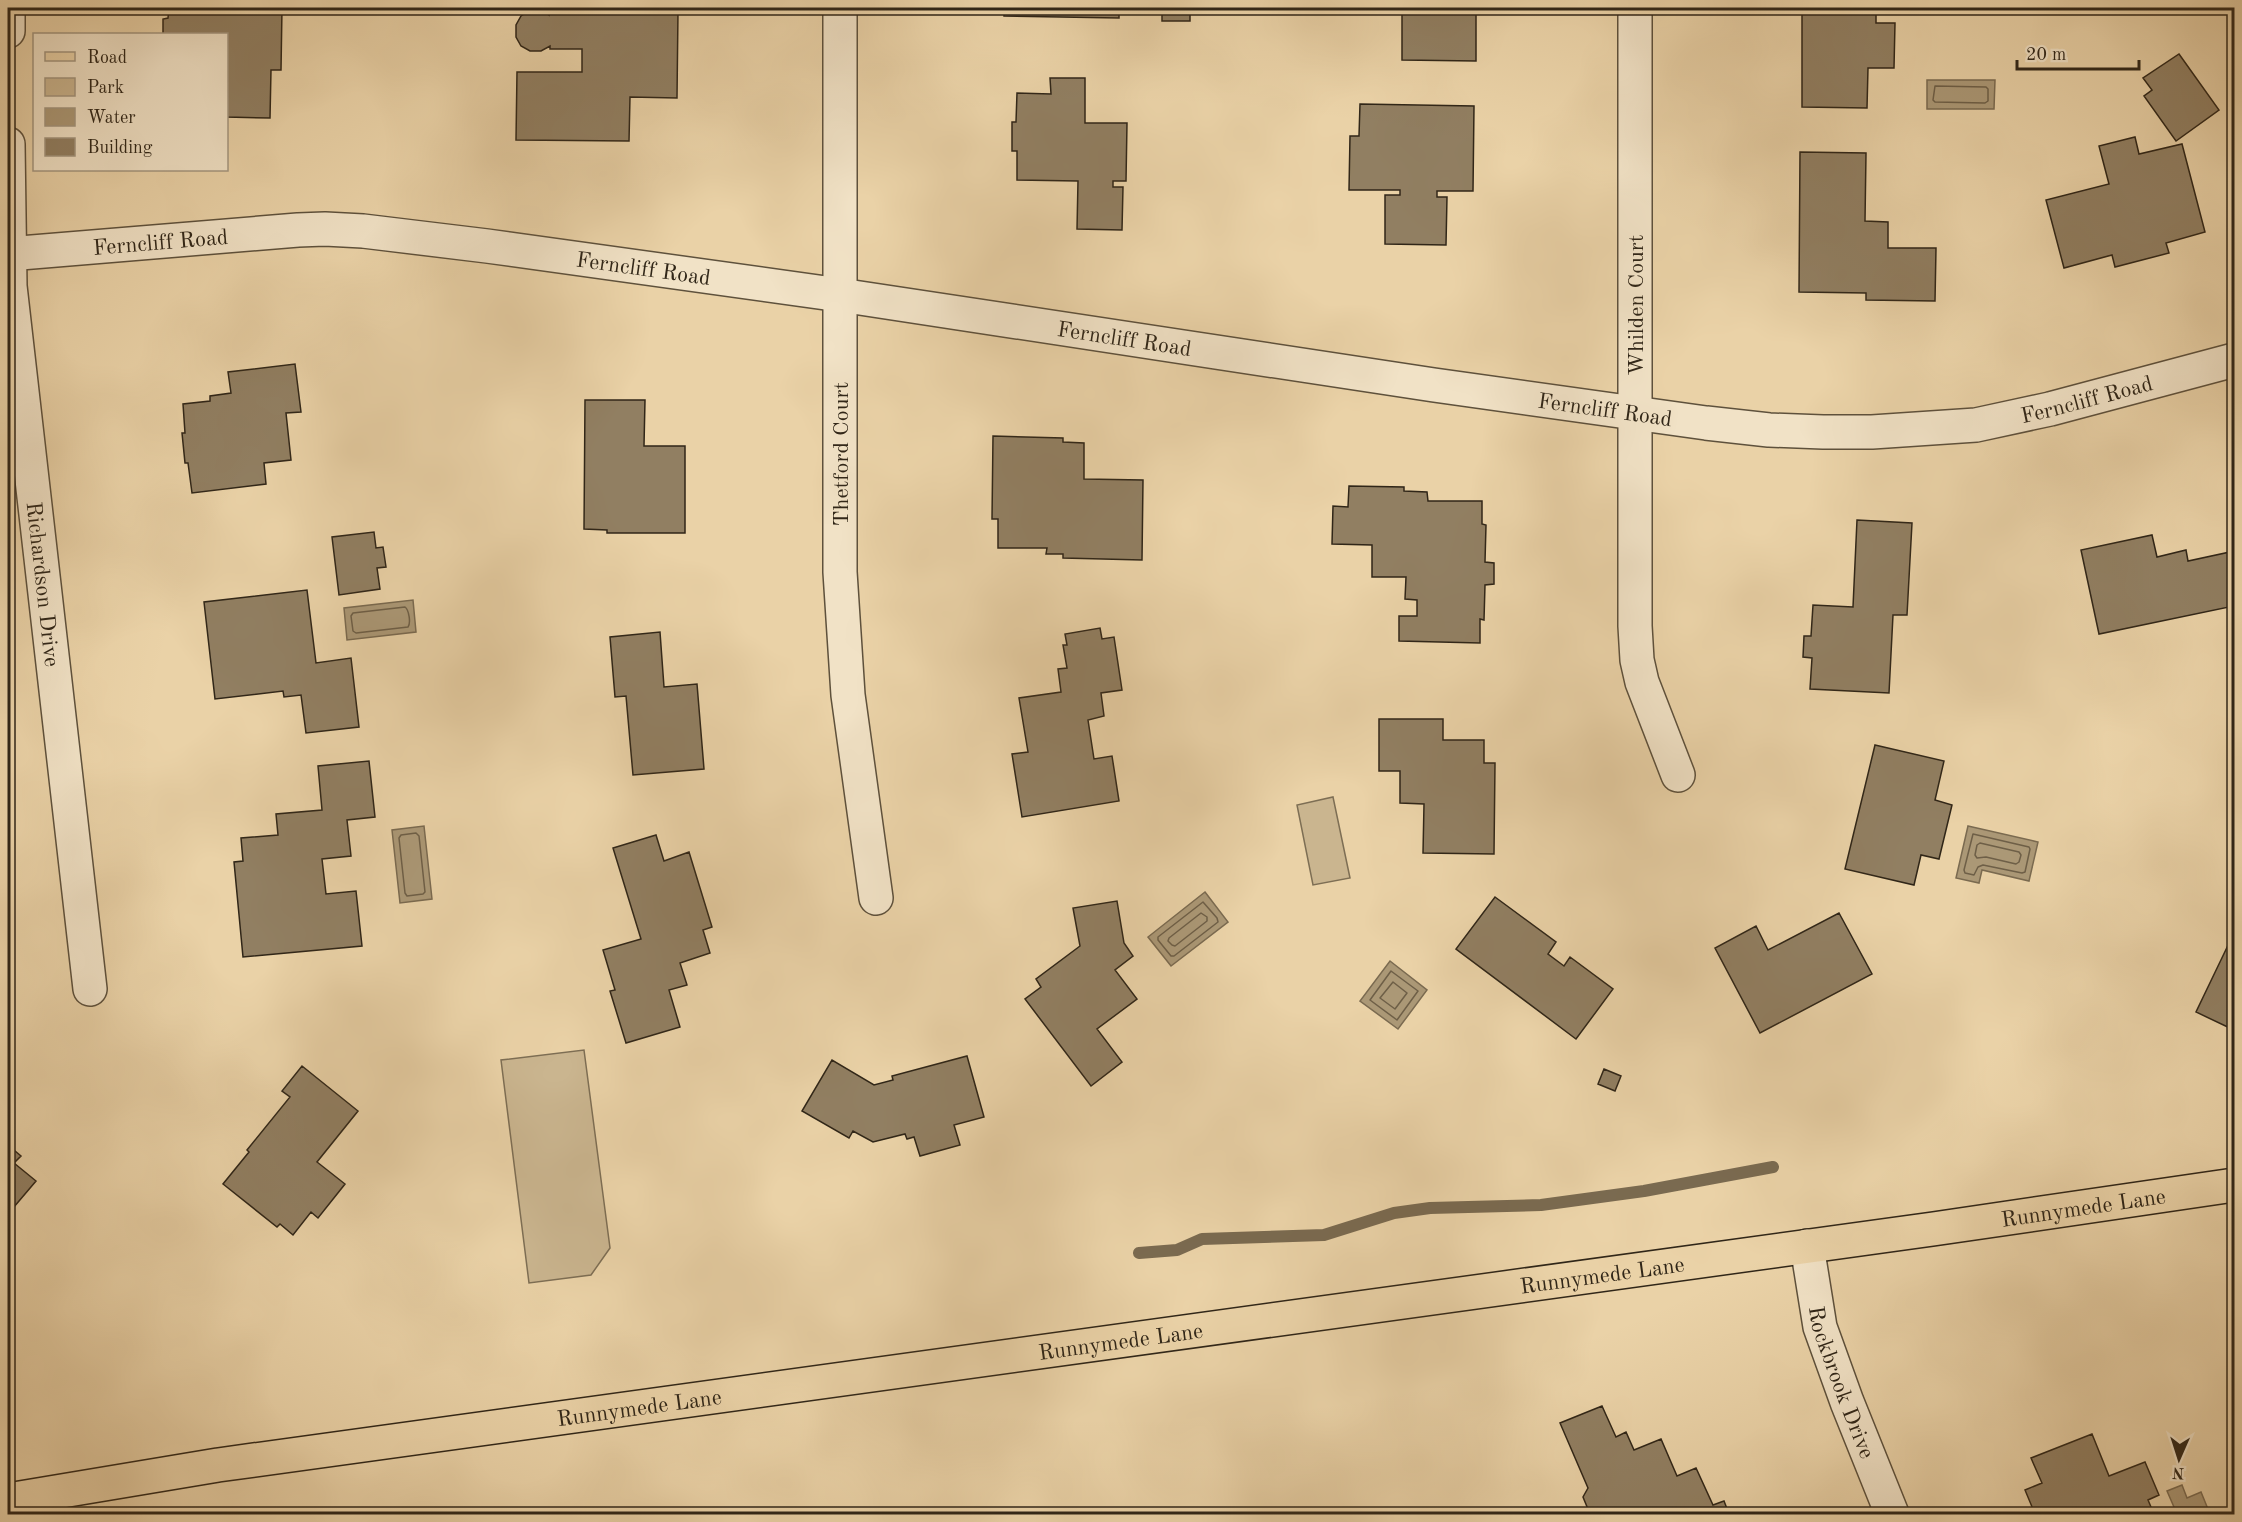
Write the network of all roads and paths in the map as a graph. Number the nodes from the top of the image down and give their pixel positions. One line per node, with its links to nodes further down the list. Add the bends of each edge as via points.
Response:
1 (8, 8): 4 (street)
2 (840, 8): 7 (street, Thetford Court)
3 (1635, 8): 9 (street, Whilden Court)
4 (8, 31)
5 (8, 144): 6 (street, Richardson Drive)
6 (8, 254): 7 (street, Ferncliff Road, via 335,230 487,246); 12 (street, Richardson Drive)
7 (840, 295): 9 (street, Ferncliff Road); 11 (street, Thetford Court, via 842,620 848,695)
8 (2235, 360): 9 (street, Ferncliff Road, via 2030,414 1936,429 1801,431)
9 (1635, 412): 10 (street, Whilden Court, via 1637,660)
10 (1678, 776)
11 (876, 898)
12 (90, 989)
13 (2235, 1185): 14 (main road, Runnymede Lane)
14 (1807, 1246): 15 (main road, Runnymede Lane, via 229,1464); 16 (street, Rockbrook Drive, via 1820,1327)
15 (8, 1500)
16 (1892, 1515)

